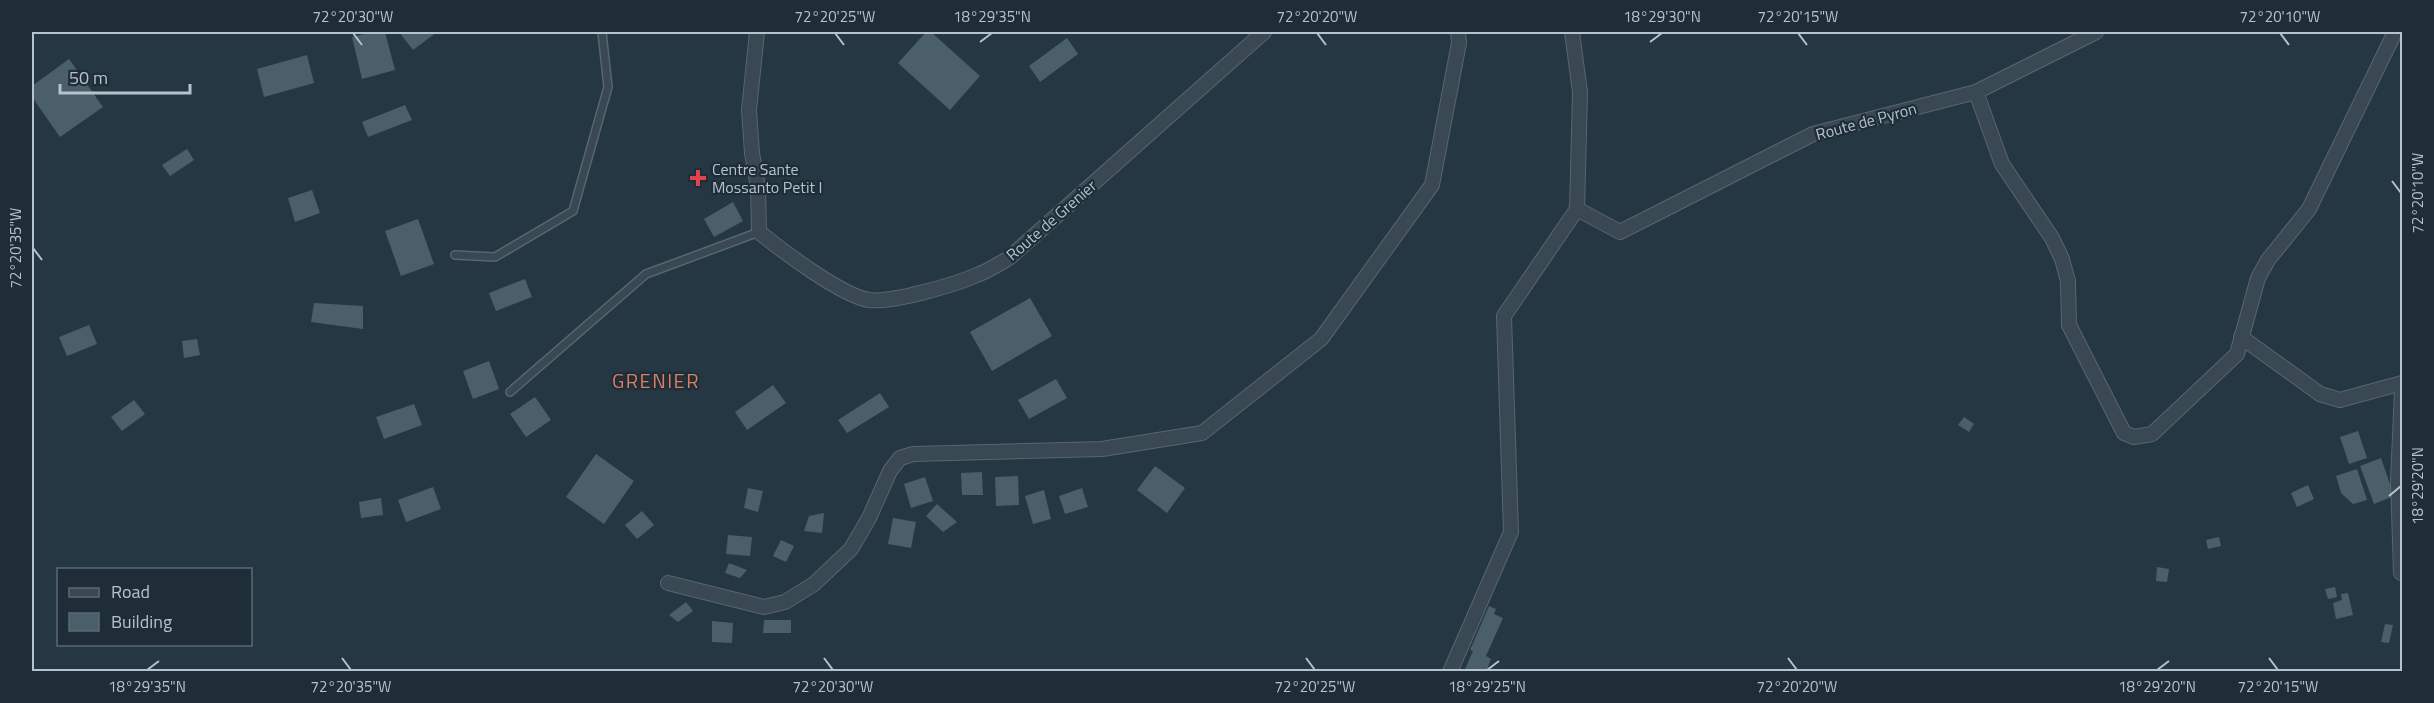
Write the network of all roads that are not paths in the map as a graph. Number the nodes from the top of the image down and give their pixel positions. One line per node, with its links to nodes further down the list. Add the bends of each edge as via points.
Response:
1 (602, 32): 11 (lane, via 608,87 573,211 495,257)
2 (757, 32): 10 (street, via 749,111)
3 (1264, 32): 10 (street, Route de Grenier, via 1009,258 976,276 890,300 868,300 783,252)
4 (1458, 32): 17 (street, via 1432,185 1321,339 1202,433 1102,449 913,454 900,458 890,471 851,549 814,584 785,602 764,607)
5 (1572, 32): 9 (street, via 1580,92)
6 (2096, 32): 8 (street, Route de Pyron)
7 (2396, 32): 12 (street, via 2309,209 2258,278)
8 (1976, 92): 9 (street, Route de Pyron, via 1813,134 1620,232); 12 (street, via 2002,164 2062,259 2068,281 2069,325 2124,433 2134,438 2152,434 2237,354)
9 (1577, 209): 18 (street, via 1504,315 1511,532)
10 (759, 232): 15 (lane, via 646,274)
11 (455, 255)
12 (2241, 337): 13 (street, via 2320,394 2340,400)
13 (2403, 383)
14 (2403, 390): 16 (street, via 2398,480)
15 (510, 392)
16 (2401, 573)
17 (668, 583)
18 (1450, 672)

